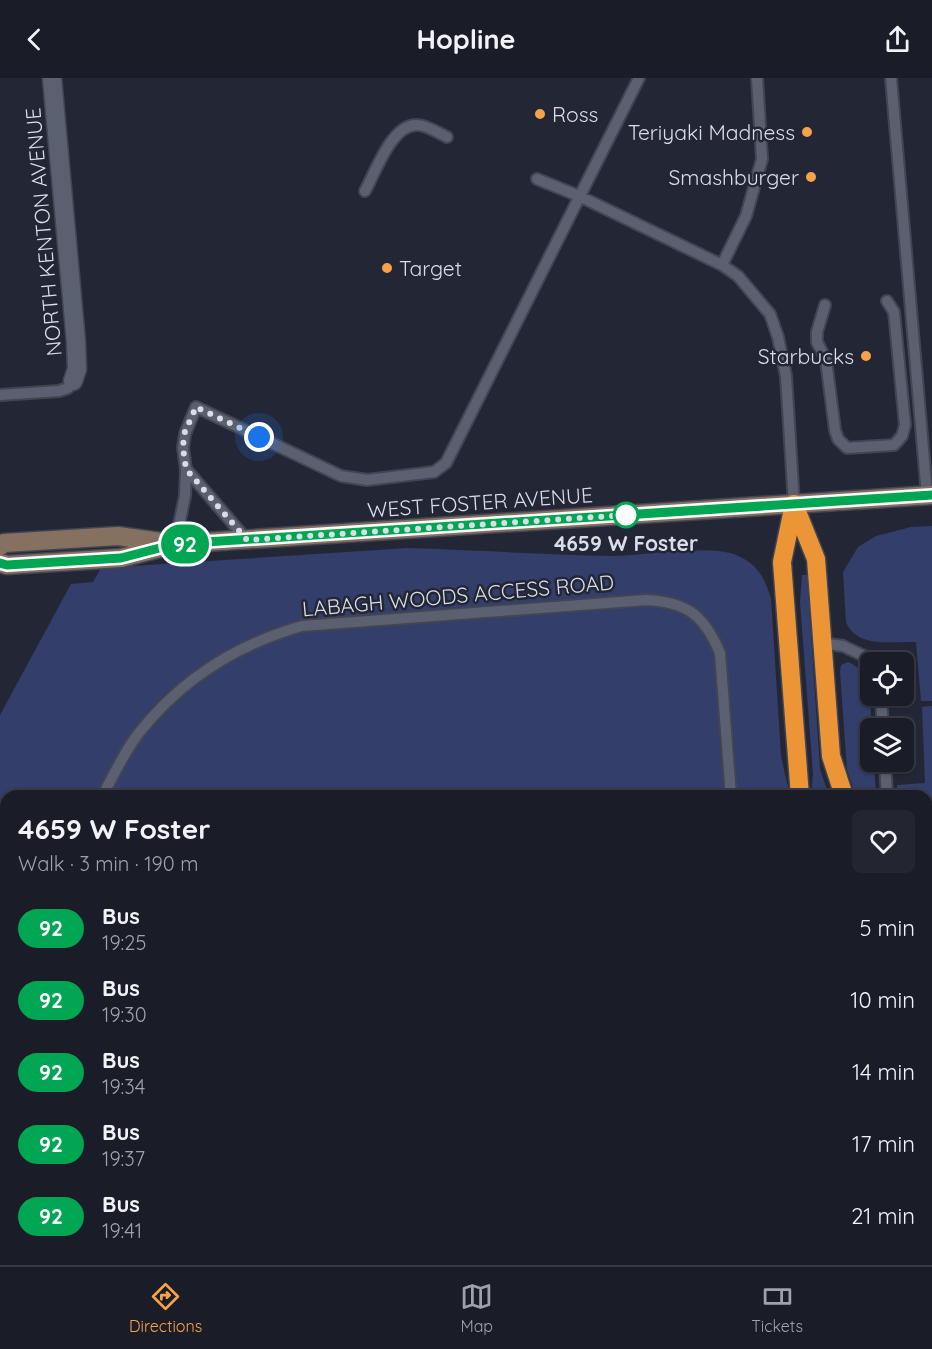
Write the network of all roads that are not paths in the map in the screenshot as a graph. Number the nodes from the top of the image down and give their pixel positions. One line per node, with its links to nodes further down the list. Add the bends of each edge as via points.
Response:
1 (52, 78): 12 (street, NORTH KENTON AVENUE, via 76,342 77,369)
2 (639, 78): 8 (lane)
3 (757, 78): 9 (lane, via 762,159 746,216)
4 (891, 78): 15 (lane)
5 (447, 137): 7 (lane, via 419,125 405,126 393,138)
6 (537, 179): 8 (lane)
7 (365, 191)
8 (579, 196): 9 (lane); 14 (lane, via 453,452 434,472 367,480 341,476 196,407 184,434)
9 (722, 265): 16 (lane, via 738,276 770,314 778,338 786,376)
10 (887, 301): 11 (lane, via 894,312 905,425 894,445 847,448 838,439 826,360 817,332)
11 (825, 305)
12 (73, 381): 13 (lane, via 59,391)
13 (0, 395)
14 (186, 469): 17 (lane); 18 (lane)
15 (929, 495): 16 (main road, WEST FOSTER AVENUE)
16 (794, 504): 17 (main road, WEST FOSTER AVENUE); 21 (highway, via 816,559); 26 (highway, via 782,561)
17 (247, 540): 18 (main road, WEST FOSTER AVENUE)
18 (175, 544): 19 (main road, WEST FOSTER AVENUE, via 118,536); 20 (main road, WEST FOSTER AVENUE, via 121,558)
19 (0, 546)
20 (0, 563)
21 (821, 643): 22 (lane, via 843,646); 27 (highway, via 831,756)
22 (860, 654)
23 (886, 772): 28 (lane)
24 (106, 790): 25 (lane, LABAGH WOODS ACCESS ROAD, via 142,729 180,689 208,667 278,633 302,626 646,600 686,607 712,633 720,652)
25 (731, 790)
26 (800, 790)
27 (842, 790)
28 (887, 790)

